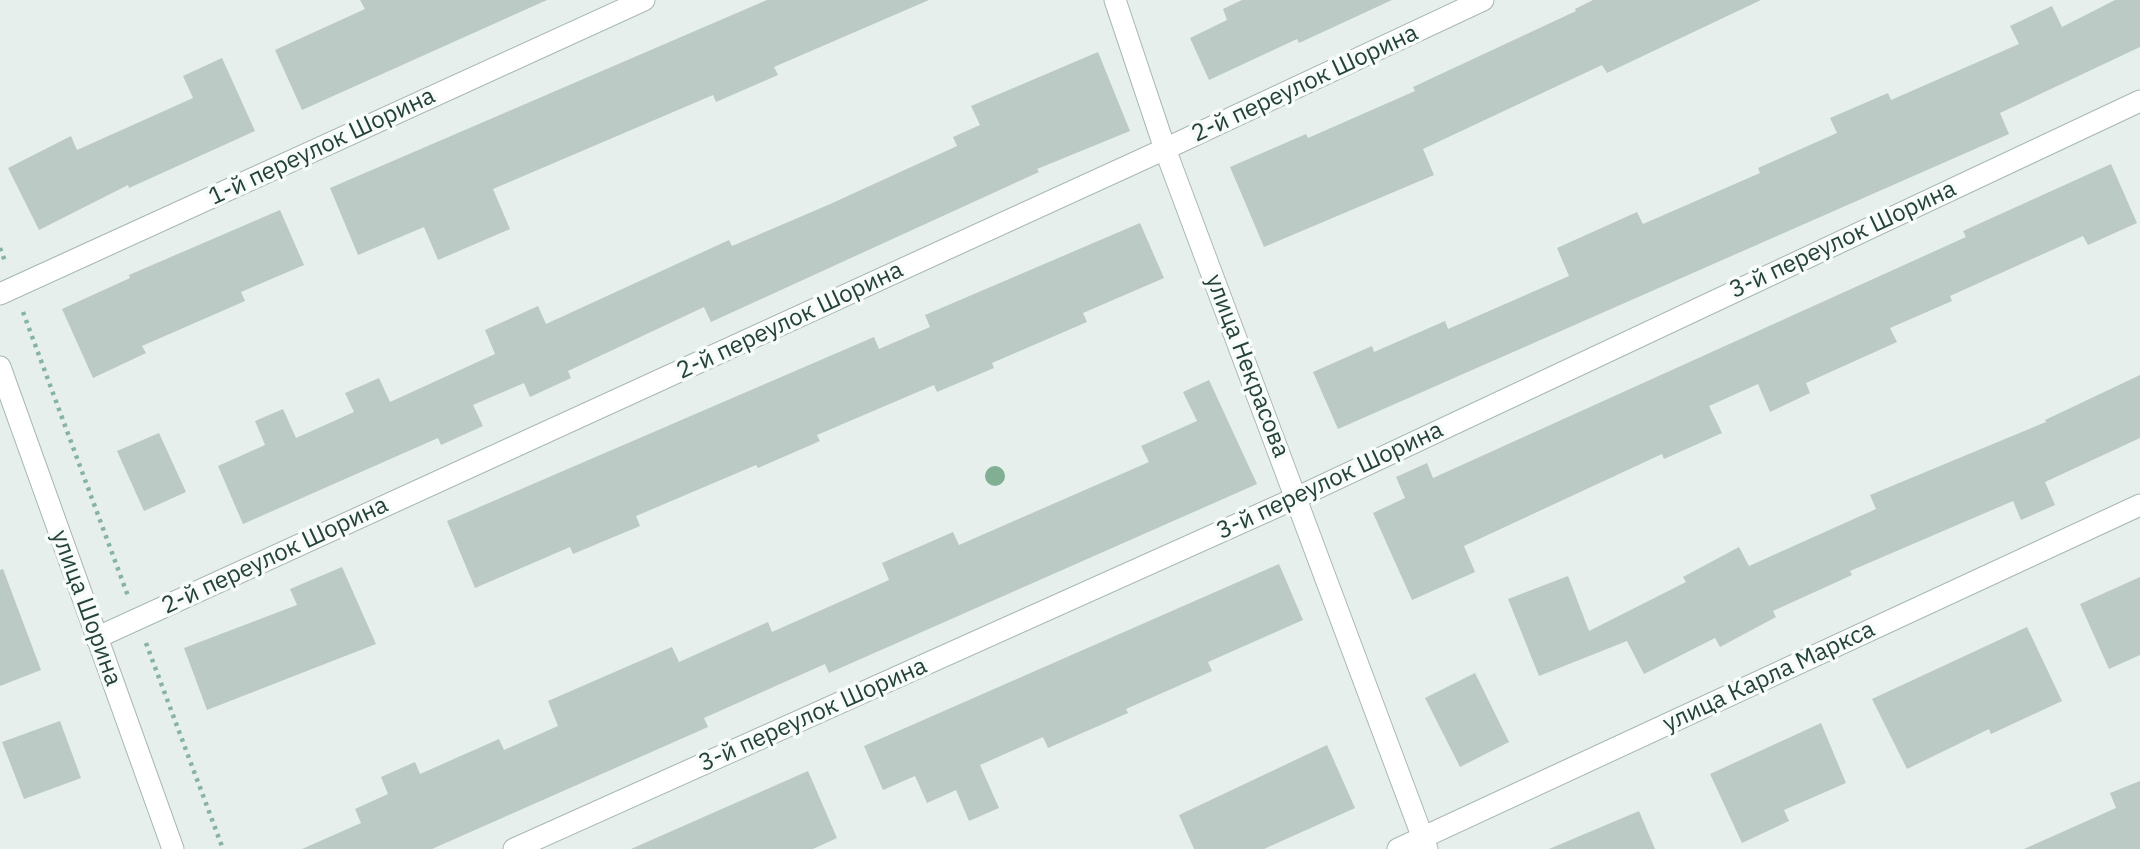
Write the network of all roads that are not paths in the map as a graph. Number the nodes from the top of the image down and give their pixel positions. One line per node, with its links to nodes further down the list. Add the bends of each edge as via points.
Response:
1 (644, 0): 6 (street, 1-й переулок Шорина)
2 (1115, 0): 5 (street, улица Некрасова)
3 (1483, 0): 5 (street, 2-й переулок Шорина)
4 (2140, 101): 8 (street, 3-й переулок Шорина)
5 (1166, 149): 8 (street, улица Некрасова); 10 (street, 2-й переулок Шорина)
6 (7, 291)
7 (0, 368): 10 (street, улица Шорина)
8 (1296, 498): 11 (street, улица Некрасова); 13 (street, 3-й переулок Шорина)
9 (2140, 505): 11 (street, улица Карла Маркса)
10 (96, 638): 12 (street, улица Шорина)
11 (1425, 843): 14 (street, улица Карла Маркса)
12 (173, 849)
13 (514, 849)
14 (1398, 849)

